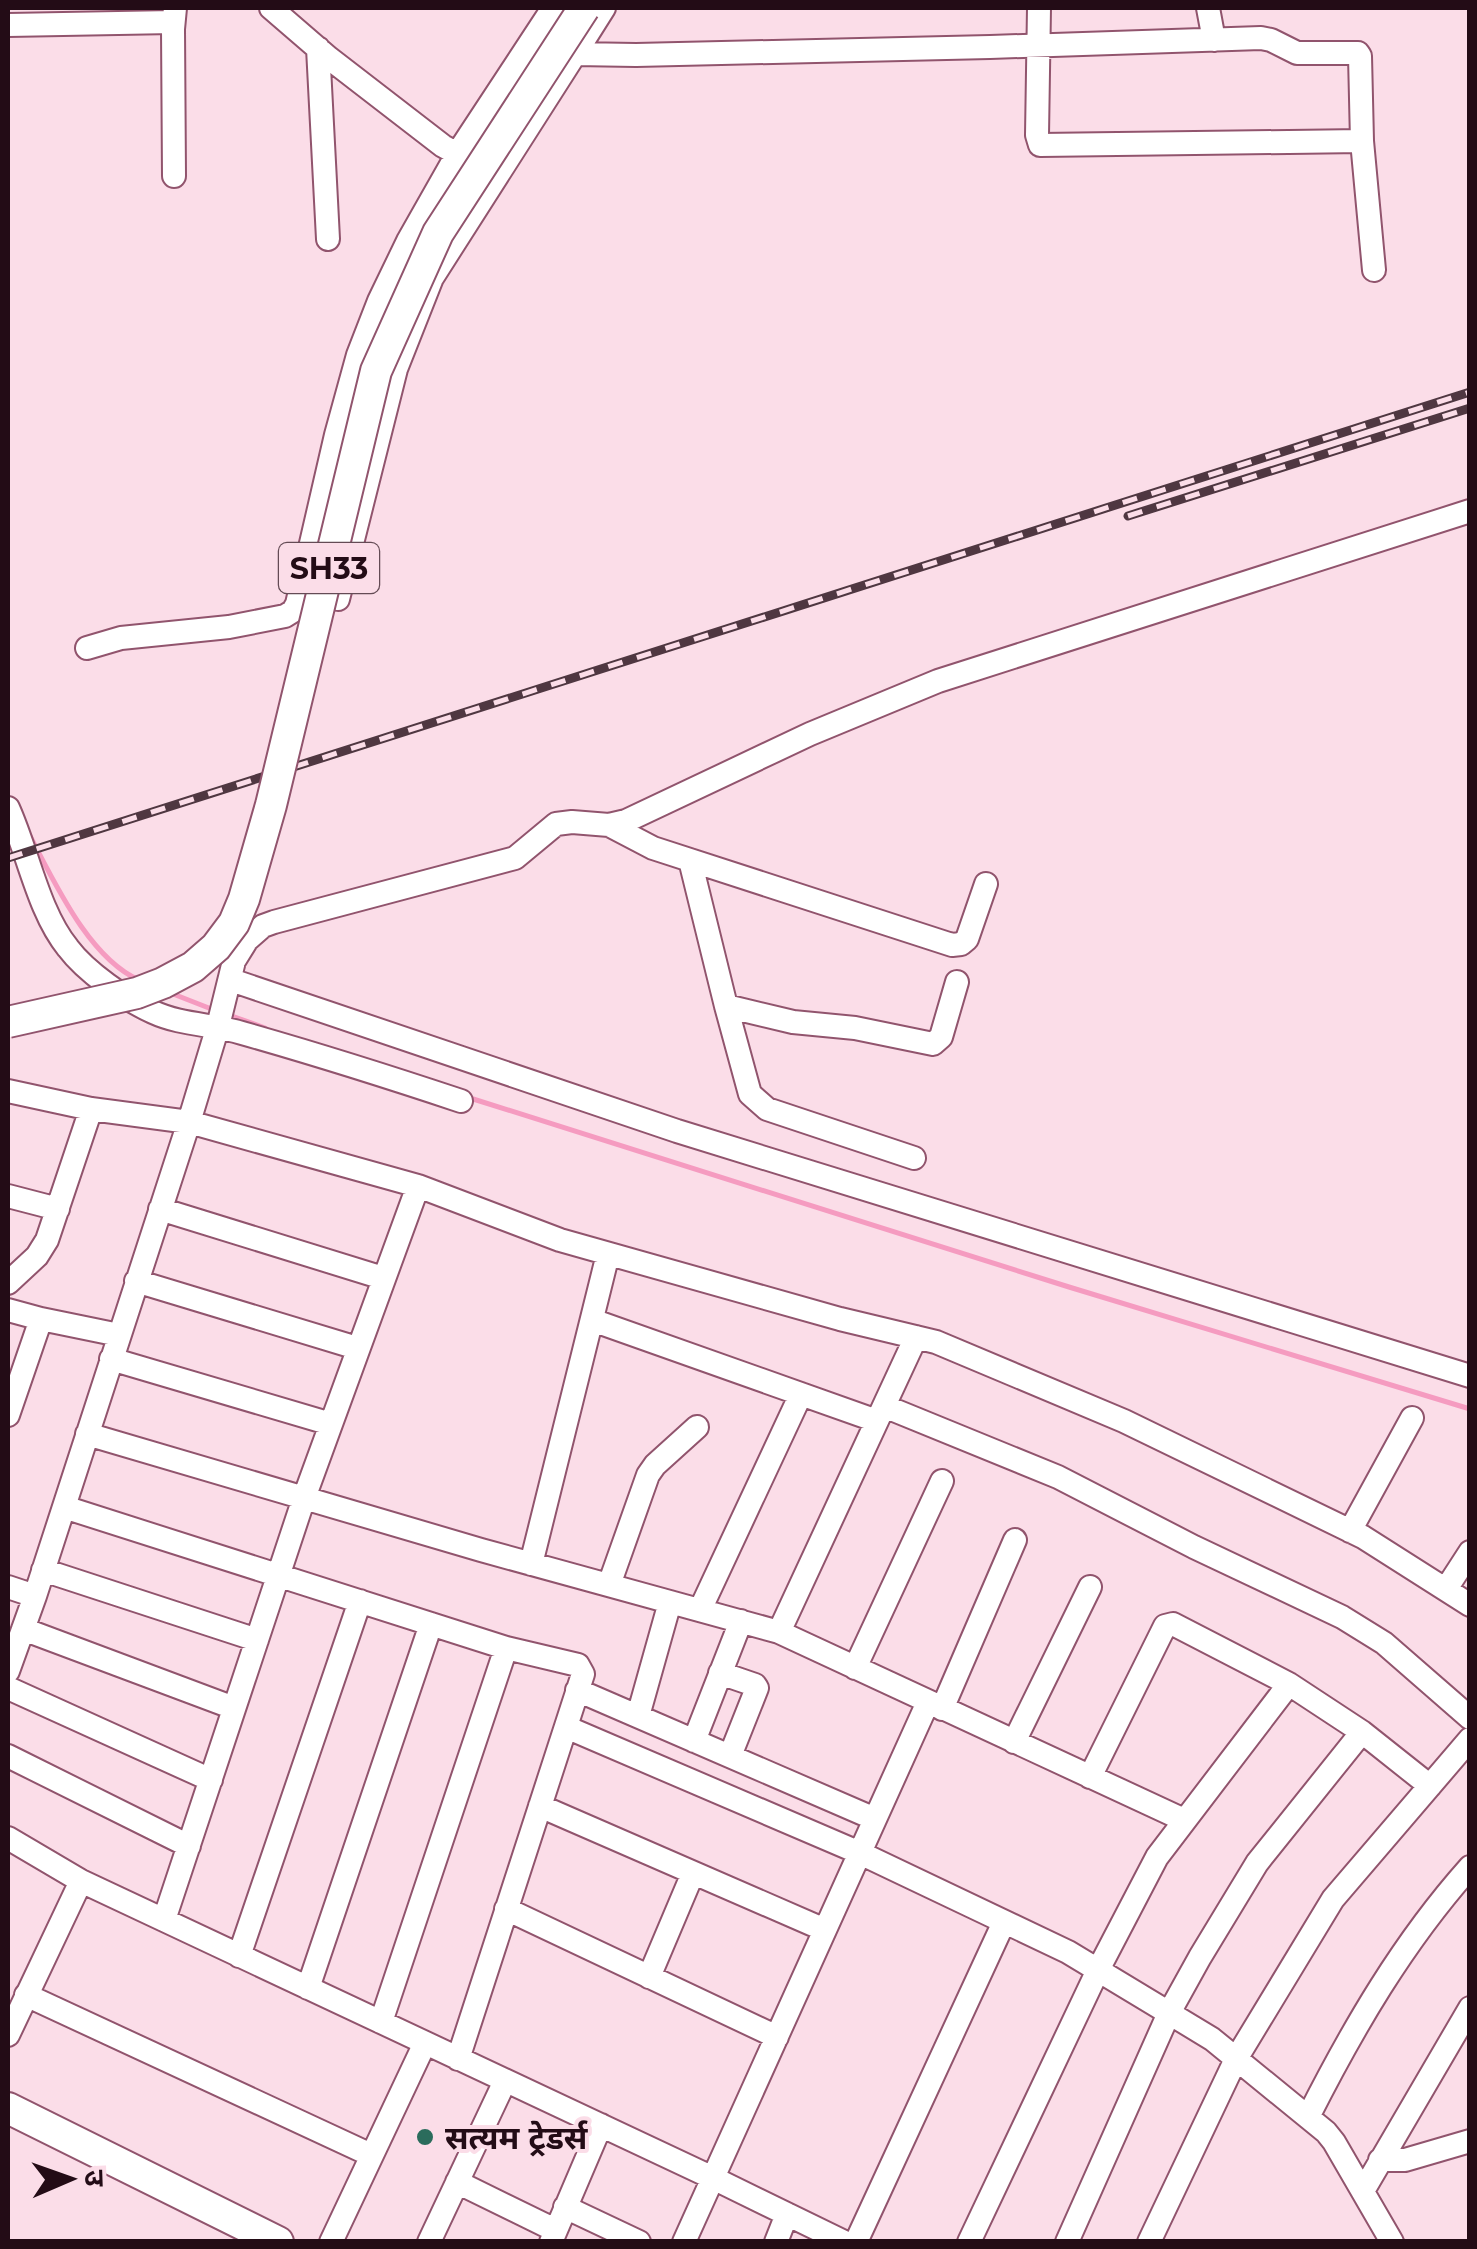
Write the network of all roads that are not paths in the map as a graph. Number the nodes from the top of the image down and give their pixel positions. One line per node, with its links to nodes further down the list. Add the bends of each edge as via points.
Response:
1 (272, 8): 11 (street)
2 (553, 8): 14 (street)
3 (584, 8): 28 (main road, SH33, bridge, via 438,233 376,370 272,804 234,923 216,947 163,984)
4 (604, 8): 12 (street)
5 (1039, 8): 10 (street)
6 (1208, 8): 9 (street)
7 (174, 15): 8 (street); 15 (street)
8 (8, 25)
9 (1214, 40): 10 (street); 13 (street, via 1261,38 1297,53 1358,53)
10 (1040, 46): 12 (street); 13 (street, via 1040,145)
11 (318, 48): 14 (street); 16 (street)
12 (576, 54): 19 (street, via 432,278 396,369)
13 (1362, 141): 17 (street)
14 (459, 152): 20 (street, via 379,301 358,355 293,611)
15 (174, 176)
16 (328, 239)
17 (1374, 270)
18 (1470, 512): 22 (street, via 938,681)
19 (338, 598)
20 (87, 648)
21 (8, 808): 26 (street, via 56,931 86,969 150,1011 188,1023)
22 (608, 826): 23 (street); 26 (street, via 556,824 515,858 263,926 234,962)
23 (690, 860): 24 (street, via 952,946 966,939); 27 (street)
24 (986, 884)
25 (957, 982): 27 (street, via 942,1037 933,1044)
26 (223, 1006): 30 (street, via 310,1052); 32 (street); 49 (street, via 677,1132)
27 (726, 1006): 33 (street, via 758,1103)
28 (8, 1022)
29 (8, 1091): 31 (street)
30 (462, 1101)
31 (90, 1108): 32 (street); 36 (street)
32 (189, 1122): 34 (street); 37 (street)
33 (914, 1158)
34 (418, 1186): 38 (street); 39 (street)
35 (8, 1196): 36 (street)
36 (58, 1209): 41 (street, via 43,1248)
37 (160, 1209): 39 (street); 40 (street)
38 (608, 1254): 44 (street); 46 (street)
39 (383, 1278): 47 (street)
40 (136, 1281): 45 (street); 47 (street)
41 (8, 1284)
42 (8, 1310): 43 (street)
43 (40, 1318): 45 (street); 52 (street)
44 (592, 1320): 50 (street); 63 (street)
45 (119, 1335): 48 (street)
46 (916, 1338): 51 (street); 60 (street, via 1124,1420)
47 (357, 1348): 54 (street)
48 (111, 1358): 54 (street); 56 (street)
49 (1470, 1376)
50 (801, 1394): 51 (street); 74 (street)
51 (881, 1414): 78 (street); 90 (street, via 1058,1477 1342,1617)
52 (8, 1415)
53 (1412, 1418): 60 (street)
54 (330, 1424): 58 (street)
55 (697, 1428): 66 (street, via 648,1474)
56 (87, 1434): 58 (street); 59 (street)
57 (942, 1481): 81 (street)
58 (304, 1498): 63 (street); 65 (street)
59 (64, 1507): 64 (street); 65 (street)
60 (1350, 1531): 69 (street)
61 (1016, 1540): 87 (street)
62 (1470, 1552): 69 (street)
63 (531, 1564): 66 (street)
64 (43, 1570): 70 (street); 79 (street)
65 (278, 1575): 71 (street); 79 (street)
66 (609, 1585): 72 (street)
67 (8, 1588): 70 (street)
68 (1090, 1588): 95 (street)
69 (1446, 1590): 73 (street)
70 (35, 1596): 77 (street)
71 (360, 1601): 76 (street); 114 (street)
72 (670, 1602): 74 (street); 89 (street)
73 (1470, 1604)
74 (700, 1610): 75 (street)
75 (740, 1621): 78 (street); 83 (street)
76 (431, 1624): 80 (street); 117 (street)
77 (22, 1629): 82 (street); 88 (street)
78 (779, 1632): 81 (street)
79 (257, 1640): 88 (street)
80 (506, 1648): 86 (street, via 578,1666); 121 (street)
81 (855, 1668): 87 (street)
82 (8, 1671)
83 (720, 1673): 94 (street); 97 (street, via 757,1688)
84 (1289, 1684): 92 (street); 98 (street, via 1169,1624); 103 (street)
85 (8, 1688): 99 (street)
86 (578, 1690): 89 (street); 91 (street)
87 (935, 1706): 95 (street); 102 (street)
88 (234, 1708): 99 (street)
89 (638, 1716): 94 (street)
90 (1470, 1718)
91 (566, 1727): 101 (street); 106 (street)
92 (1362, 1732): 100 (street); 120 (street, via 1257,1863)
93 (1470, 1739): 100 (street)
94 (694, 1741): 97 (street)
95 (1014, 1742): 98 (street)
96 (8, 1756): 105 (street)
97 (730, 1756): 102 (street)
98 (1090, 1777): 103 (street)
99 (211, 1780): 105 (street)
100 (1430, 1786): 126 (street, via 1333,1900)
101 (540, 1806): 108 (street); 110 (street)
102 (875, 1820): 106 (street)
103 (1184, 1820): 115 (street, via 1156,1857)
104 (8, 1838): 109 (street)
105 (188, 1846): 111 (street)
106 (860, 1853): 112 (street); 113 (street)
107 (1470, 1866): 129 (street, via 1377,1991)
108 (692, 1872): 113 (street); 116 (street)
109 (81, 1881): 111 (street); 118 (street)
110 (506, 1909): 116 (street); 125 (street)
111 (164, 1920): 114 (street)
112 (1004, 1922): 115 (street); 148 (street)
113 (824, 1930): 123 (street)
114 (239, 1956): 117 (street)
115 (1098, 1970): 120 (street); 149 (street)
116 (649, 1977): 123 (street)
117 (308, 1988): 121 (street)
118 (26, 1995): 122 (street); 132 (street)
119 (1470, 2008): 133 (street)
120 (1169, 2014): 126 (street); 150 (street)
121 (380, 2022): 124 (street)
122 (8, 2035)
123 (776, 2037): 134 (street)
124 (425, 2043): 125 (street); 132 (street)
125 (458, 2058): 127 (street)
126 (1236, 2060): 129 (street); 151 (street)
127 (505, 2081): 130 (street); 135 (street)
128 (9, 2114): 139 (main road)
129 (1308, 2117): 136 (street, via 1334,2142)
130 (600, 2125): 134 (street); 137 (street)
131 (1470, 2141): 133 (street, via 1405,2160)
132 (371, 2155): 142 (street)
133 (1380, 2160): 136 (street)
134 (713, 2178): 138 (street); 145 (street)
135 (457, 2182): 140 (street); 143 (street)
136 (1362, 2190): 152 (street)
137 (566, 2207): 140 (street); 144 (street)
138 (787, 2214): 146 (street); 147 (street)
139 (235, 2232): 141 (main road)
140 (553, 2236)
141 (278, 2242)
142 (331, 2242)
143 (429, 2242)
144 (639, 2242)
145 (684, 2242)
146 (776, 2242)
147 (844, 2242)
148 (856, 2242)
149 (969, 2242)
150 (1067, 2242)
151 (1150, 2242)
152 (1392, 2242)

